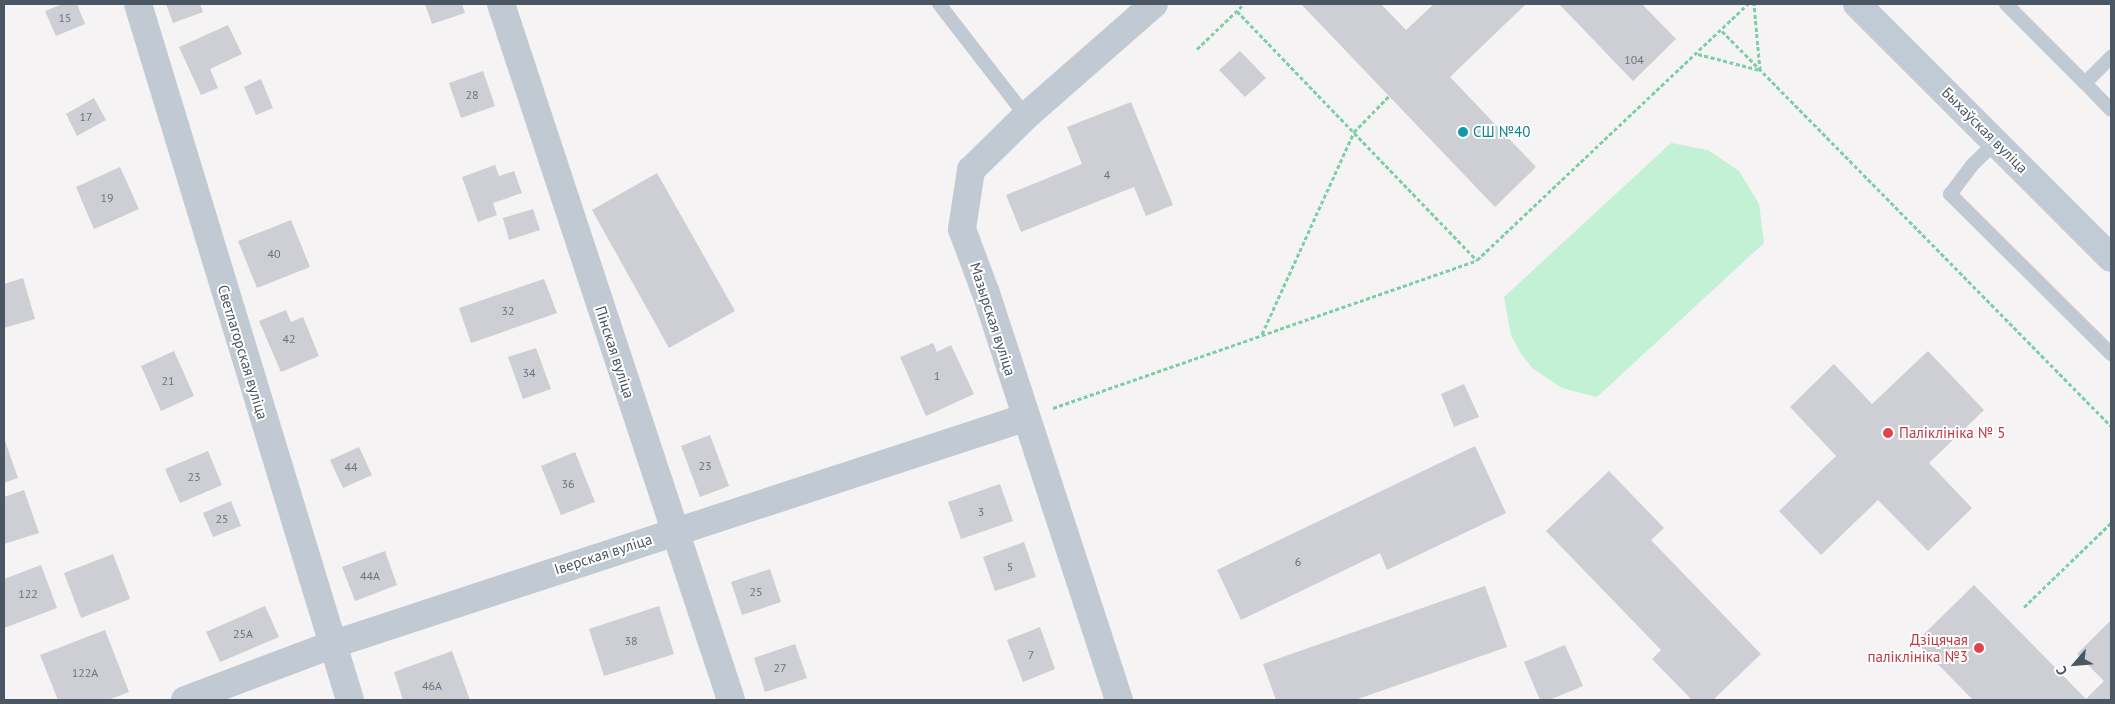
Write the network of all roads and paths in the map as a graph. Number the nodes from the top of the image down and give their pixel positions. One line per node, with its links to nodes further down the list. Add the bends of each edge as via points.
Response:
1 (138, 4): 31 (street, Светлагорская вуліца)
2 (501, 4): 29 (street, Пінская вуліца)
3 (939, 4): 19 (lane)
4 (1154, 4): 19 (street, Мазырская вуліца)
5 (1244, 4): 10 (path)
6 (1748, 4): 11 (path)
7 (1754, 4): 15 (path)
8 (1857, 4): 21 (main road, Быхаўская вуліца)
9 (2006, 4): 16 (lane)
10 (1237, 10): 12 (path); 20 (path)
11 (1721, 31): 13 (path); 15 (path)
12 (1197, 50)
13 (1698, 54): 15 (path); 23 (path)
14 (2111, 57): 16 (lane)
15 (1760, 70): 27 (path)
16 (2085, 83): 18 (lane)
17 (1389, 96): 20 (path)
18 (2111, 110)
19 (1026, 116): 26 (street, Мазырская вуліца, via 971,170 962,229 985,291)
20 (1354, 132): 23 (path); 24 (path)
21 (1997, 141): 22 (main road, Быхаўская вуліца); 25 (lane, via 1973,164 1950,194)
22 (2111, 258)
23 (1477, 260): 24 (path)
24 (1262, 335): 26 (path)
25 (2111, 354)
26 (1024, 418): 29 (street, Іверская вуліца); 35 (street, Мазырская вуліца)
27 (2111, 425)
28 (2111, 523): 30 (path)
29 (674, 530): 31 (street, Іверская вуліца); 34 (street, Пінская вуліца)
30 (2024, 607)
31 (332, 645): 32 (street, Іверская вуліца); 33 (street, Светлагорская вуліца)
32 (185, 700)
33 (350, 700)
34 (731, 700)
35 (1120, 700)

